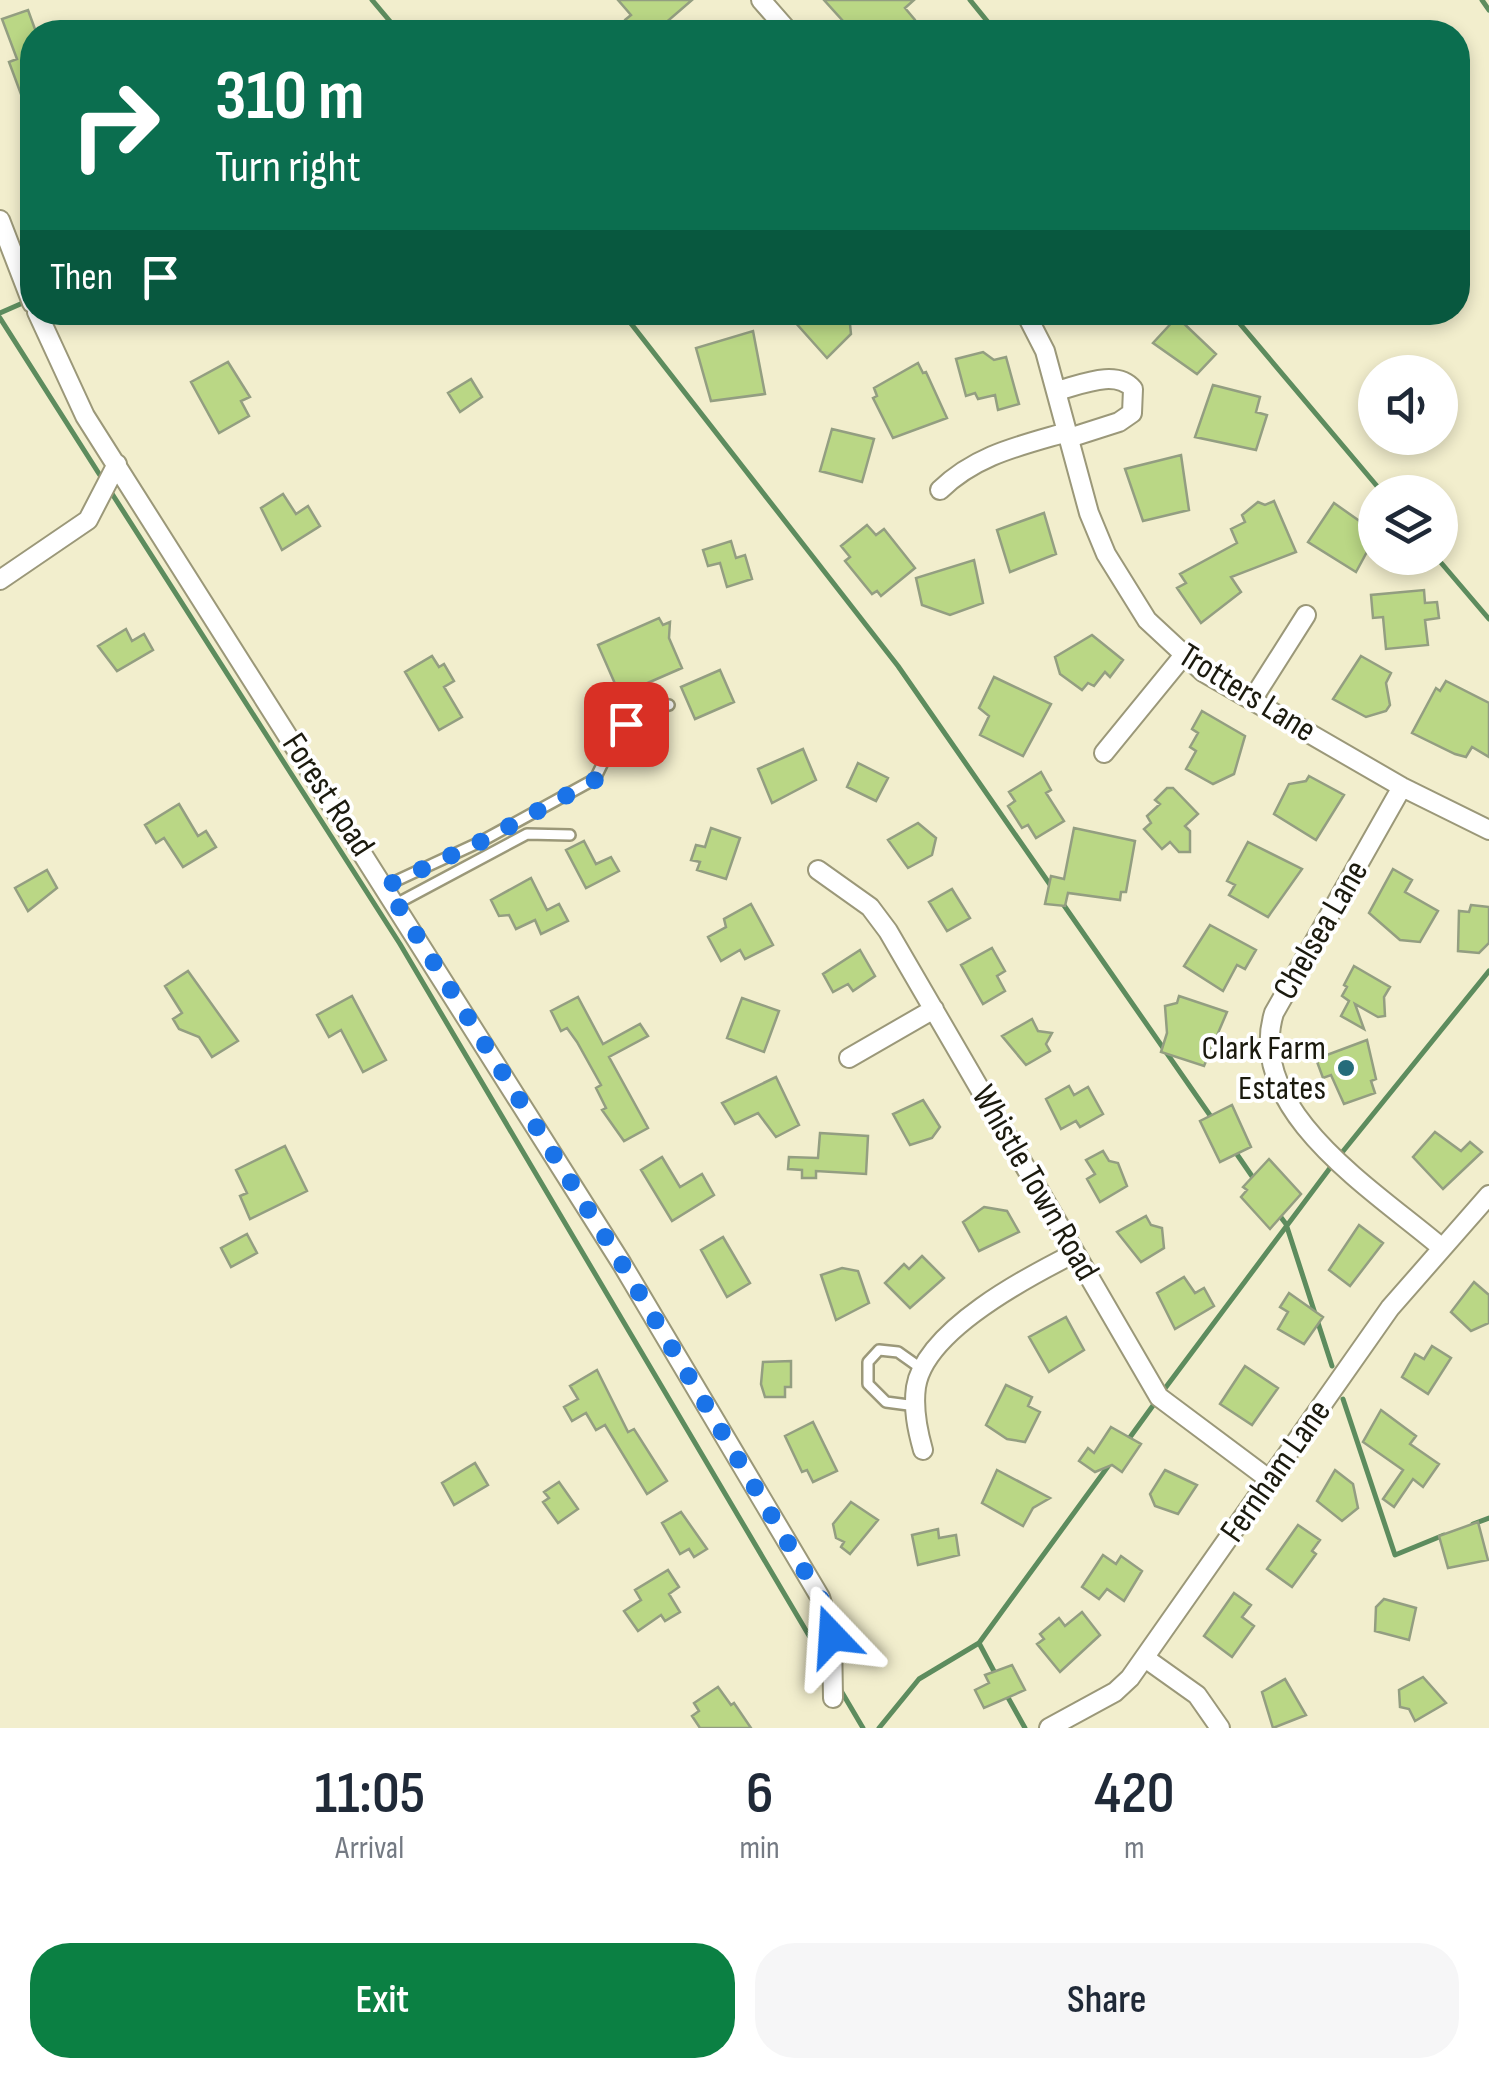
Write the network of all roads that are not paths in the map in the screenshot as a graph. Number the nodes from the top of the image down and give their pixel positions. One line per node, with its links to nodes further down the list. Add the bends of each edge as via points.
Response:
1 (761, 0): 2 (street)
2 (778, 20)
3 (0, 220): 4 (street)
4 (20, 272)
5 (42, 325): 9 (street, Forest Road, via 85,416)
6 (1031, 325): 7 (street, Trotters Lane)
7 (1056, 390): 8 (street, Trotters Lane); 8 (street, via 1114,378 1133,389 1132,413 1120,422)
8 (1068, 435): 10 (street, via 986,456); 13 (street, Trotters Lane, via 1106,554 1146,620)
9 (117, 464): 11 (street, via 88,520); 21 (street, Forest Road)
10 (940, 490)
11 (0, 580)
12 (1306, 615): 14 (street)
13 (1184, 656): 14 (street, Trotters Lane); 16 (street)
14 (1252, 700): 17 (street, Trotters Lane)
15 (669, 705): 21 (lane, via 626,724 595,780)
16 (1104, 753)
17 (1402, 787): 18 (street, Trotters Lane); 26 (street, Chelsea Lane, via 1274,1013 1268,1058 1288,1107 1310,1133)
18 (1489, 830)
19 (570, 835): 22 (lane, via 526,834)
20 (818, 870): 23 (street, Whistle Town Road, via 870,907)
21 (386, 886): 22 (street, Forest Road)
22 (396, 904): 33 (street, Forest Road, via 820,1597 832,1636)
23 (934, 1009): 24 (street); 27 (street, Whistle Town Road)
24 (849, 1058)
25 (1489, 1196): 26 (street, Fernham Lane)
26 (1442, 1248): 31 (street, Fernham Lane, via 1390,1308)
27 (1076, 1252): 28 (street, via 984,1305 959,1325); 31 (street, Whistle Town Road, via 1159,1397)
28 (924, 1371): 29 (street); 29 (lane, via 898,1352 878,1350 868,1362 868,1384 886,1402)
29 (916, 1406): 30 (street)
30 (923, 1450)
31 (1270, 1480): 32 (street, Fernham Lane)
32 (1145, 1658): 34 (street, Fernham Lane, via 1115,1692); 35 (street, via 1197,1696)
33 (833, 1698)
34 (1049, 1728)
35 (1220, 1728)

